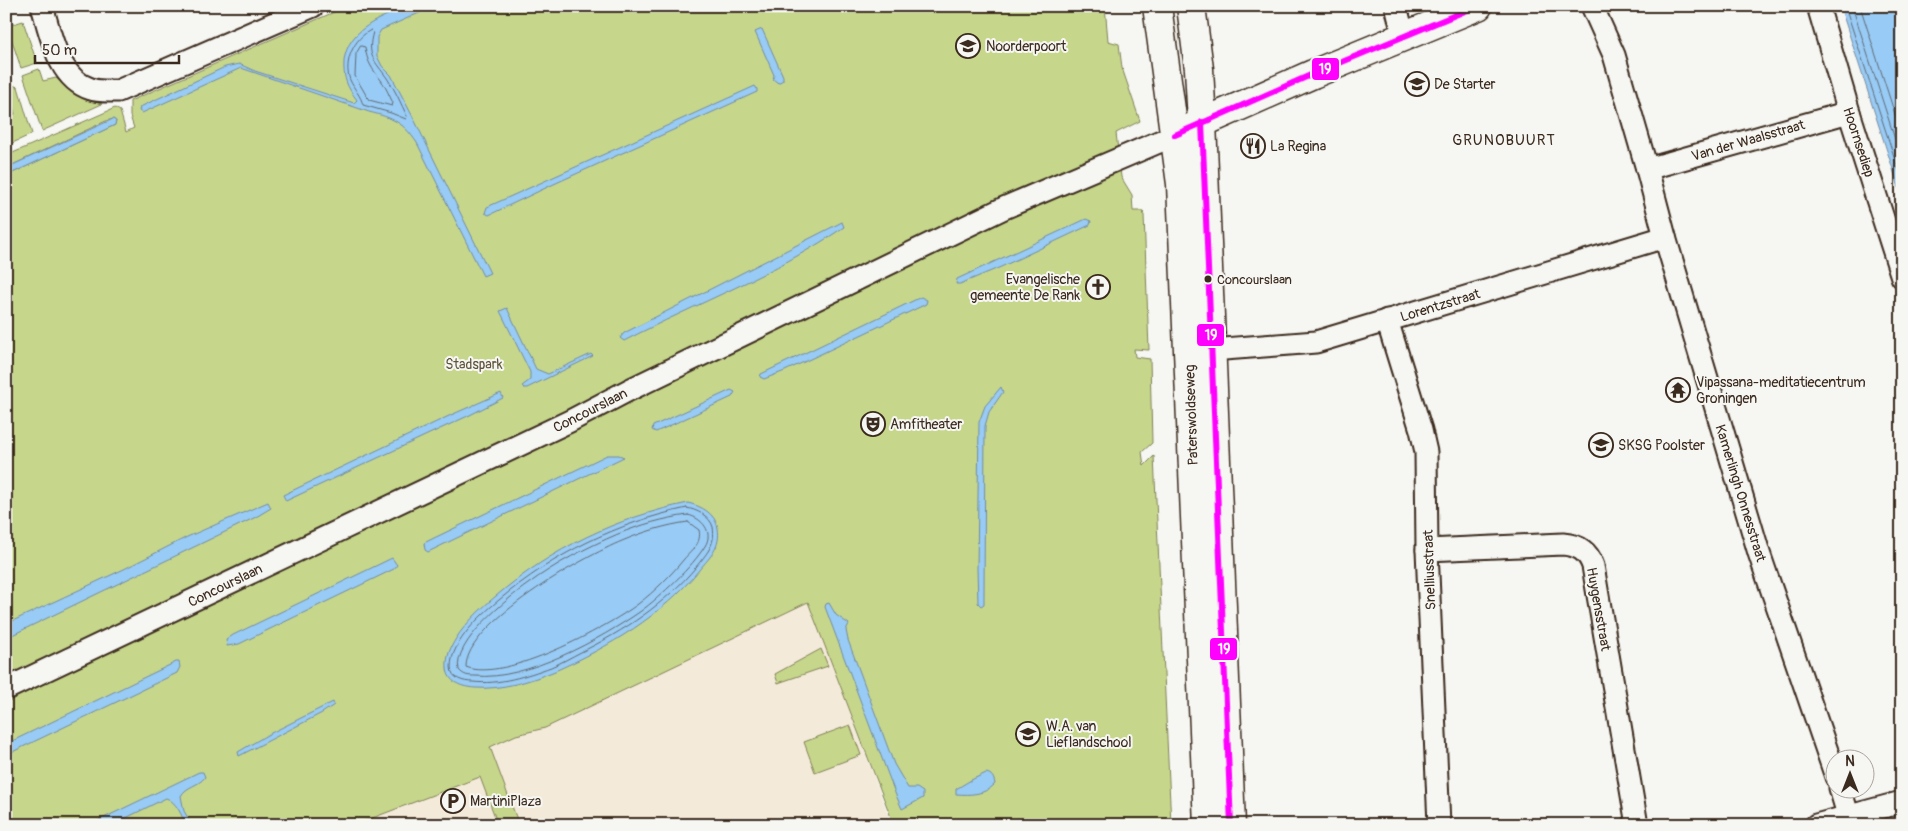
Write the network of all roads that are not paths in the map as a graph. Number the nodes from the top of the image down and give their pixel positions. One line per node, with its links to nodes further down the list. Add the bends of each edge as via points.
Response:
1 (42, 6): 2 (street, via 58,54 72,77 92,89 118,91)
2 (313, 6)
3 (1157, 6): 12 (main road, Paterswoldseweg)
4 (1191, 6): 11 (main road, Paterswoldseweg)
5 (1396, 6): 9 (street)
6 (1478, 6): 9 (main road)
7 (1592, 6): 13 (street, Kamerlingh Onnesstraat, via 1614,55)
8 (1818, 6): 10 (street, Hoornsediep)
9 (1404, 38): 11 (main road)
10 (1849, 112): 13 (street, Van der Waalsstraat); 15 (street, Hoornsediep)
11 (1202, 122): 12 (main road); 17 (main road, Paterswoldseweg)
12 (1175, 135): 19 (street, Concourslaan, via 1004,208 570,421); 24 (main road, Paterswoldseweg, via 1181,194)
13 (1647, 169): 14 (street, Kamerlingh Onnesstraat)
14 (1665, 238): 16 (street, Lorentzstraat); 20 (street, Kamerlingh Onnesstraat, via 1759,553)
15 (1902, 277)
16 (1387, 320): 17 (street, Lorentzstraat, via 1316,342); 18 (street, Snelliusstraat, via 1426,452)
17 (1211, 350): 25 (main road, Paterswoldseweg)
18 (1428, 550): 26 (street, Snelliusstraat); 27 (street, Huygensstraat, via 1563,544 1586,553 1593,566)
19 (6, 689)
20 (1826, 748)
21 (1843, 798): 23 (street)
22 (1902, 802): 23 (street)
23 (1850, 820): 28 (street)
24 (1208, 825)
25 (1232, 825)
26 (1439, 825)
27 (1637, 825)
28 (1816, 825)

